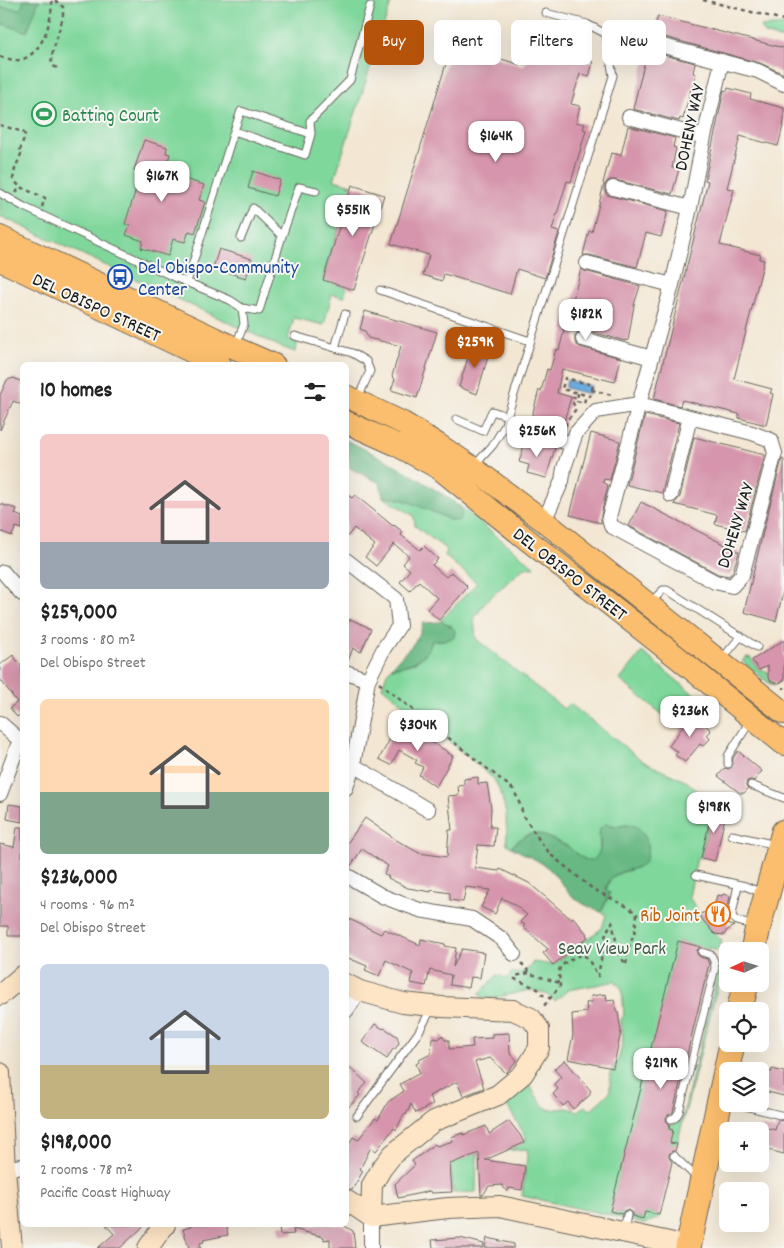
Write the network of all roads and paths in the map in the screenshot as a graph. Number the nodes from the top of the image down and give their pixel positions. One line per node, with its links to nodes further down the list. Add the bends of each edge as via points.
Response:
1 (54, 0): 7 (path, via 48,28 38,49 21,60); 9 (path, via 63,7 51,58)
2 (703, 0): 5 (path)
3 (370, 6): 14 (lane, via 350,80 310,121)
4 (546, 13): 35 (lane, via 588,24 606,34 613,76)
5 (784, 20)
6 (666, 47): 8 (street, DOHENY WAY)
7 (0, 57)
8 (722, 61): 10 (street, DOHENY WAY, via 758,71); 15 (street, DOHENY WAY)
9 (57, 68)
10 (784, 84)
11 (629, 117): 15 (street)
12 (0, 125): 16 (path, via 25,135 13,179)
13 (234, 131): 14 (lane, via 241,111); 14 (lane, via 305,154); 28 (lane)
14 (311, 134)
15 (704, 137): 21 (street, DOHENY WAY)
16 (20, 187): 20 (path); 22 (path, via 46,198)
17 (613, 188): 21 (street)
18 (316, 191): 23 (lane, via 299,187)
19 (0, 193): 20 (lane)
20 (12, 200): 22 (lane)
21 (690, 208): 29 (street, DOHENY WAY)
22 (39, 214): 28 (lane)
23 (282, 236): 25 (lane, via 253,208); 31 (lane, via 259,310)
24 (0, 237): 37 (main road, DEL OBISPO STREET)
25 (241, 238)
26 (0, 260): 39 (main road, DEL OBISPO STREET)
27 (587, 263): 29 (street)
28 (187, 282): 31 (lane)
29 (672, 285): 38 (street, DOHENY WAY)
30 (380, 290): 35 (lane)
31 (242, 308): 37 (lane, via 244,324)
32 (345, 314): 36 (lane)
33 (295, 336): 36 (lane)
34 (582, 339): 38 (street)
35 (530, 341): 48 (lane)
36 (336, 348): 46 (lane, via 366,361 370,371)
37 (231, 356): 40 (main road, DEL OBISPO STREET)
38 (652, 358): 47 (street, DOHENY WAY)
39 (214, 362)
40 (260, 362)
41 (592, 390): 42 (path, via 593,385 565,378 562,389); 43 (path, via 590,396); 44 (path)
42 (578, 393): 43 (path); 45 (path)
43 (586, 395): 45 (path, via 584,403)
44 (616, 396)
45 (577, 398): 52 (path, via 573,398 576,410 566,422)
46 (351, 399): 55 (main road, DEL OBISPO STREET, via 403,423 437,444)
47 (639, 404): 49 (street, DOHENY WAY); 49 (street, DOHENY WAY, via 609,517 611,526 715,582 732,586 742,575 775,453 771,440); 54 (street, DOHENY WAY, via 596,411 576,433)
48 (507, 416): 50 (lane, via 492,411 483,430); 55 (lane, via 494,445)
49 (690, 417): 56 (street)
50 (456, 419)
51 (349, 423): 55 (main road, DEL OBISPO STREET, via 439,468)
52 (566, 427)
53 (529, 431): 54 (street)
54 (572, 444): 57 (street, DOHENY WAY, via 562,481)
55 (467, 477): 57 (main road, DEL OBISPO STREET)
56 (670, 495)
57 (537, 531): 61 (main road, DEL OBISPO STREET); 68 (main road, DEL OBISPO STREET, via 677,657)
58 (349, 562): 66 (street, via 396,599 399,626)
59 (3, 572): 60 (street)
60 (20, 592)
61 (649, 604): 62 (lane, via 667,590); 64 (main road, DEL OBISPO STREET)
62 (740, 636): 63 (lane); 64 (lane)
63 (757, 647)
64 (720, 662): 67 (main road, DEL OBISPO STREET)
65 (349, 673): 66 (street)
66 (369, 678): 73 (street); 91 (path, via 513,789 524,817 551,855 593,889 628,906 637,914 626,965 619,954 612,922 606,933 598,976 588,959 580,955 560,967)
67 (784, 713)
68 (751, 717): 72 (main road, DEL OBISPO STREET); 74 (lane, via 728,756)
69 (0, 723): 70 (street)
70 (20, 740)
71 (20, 744): 76 (street)
72 (784, 744)
73 (350, 764): 78 (street)
74 (728, 764)
75 (750, 785): 77 (lane)
76 (0, 794)
77 (784, 798)
78 (428, 810)
79 (732, 835): 80 (lane)
80 (782, 839): 84 (highway)
81 (696, 875): 83 (lane)
82 (349, 877): 88 (street, via 382,896 420,910 472,919 502,939)
83 (738, 885): 84 (lane); 85 (lane, via 733,918)
84 (767, 895): 85 (highway)
85 (758, 926): 86 (highway)
86 (755, 942)
87 (702, 952): 103 (lane, via 713,957 715,968 680,1108)
88 (514, 954): 89 (path)
89 (529, 973): 91 (path); 94 (path, via 515,976 515,979)
90 (20, 978): 93 (street)
91 (560, 983): 94 (path)
92 (353, 988): 95 (street); 96 (street, via 403,1003)
93 (0, 995)
94 (549, 998): 97 (path)
95 (349, 1001)
96 (433, 1006): 97 (street, via 513,1010 532,1018); 101 (lane, via 418,1033)
97 (536, 1025): 108 (street, via 539,1048 523,1074 498,1095 434,1121 393,1154 372,1185)
98 (0, 1073): 105 (street)
99 (724, 1112): 106 (highway)
100 (769, 1112): 102 (lane)
101 (357, 1116)
102 (784, 1116)
103 (671, 1119)
104 (674, 1156): 106 (lane)
105 (14, 1168): 111 (street)
106 (701, 1183): 110 (highway)
107 (349, 1202): 108 (street)
108 (370, 1217): 110 (street, via 500,1206 625,1224); 113 (street)
109 (163, 1227): 112 (street)
110 (690, 1247)
111 (12, 1248)
112 (148, 1248)
113 (371, 1248)

